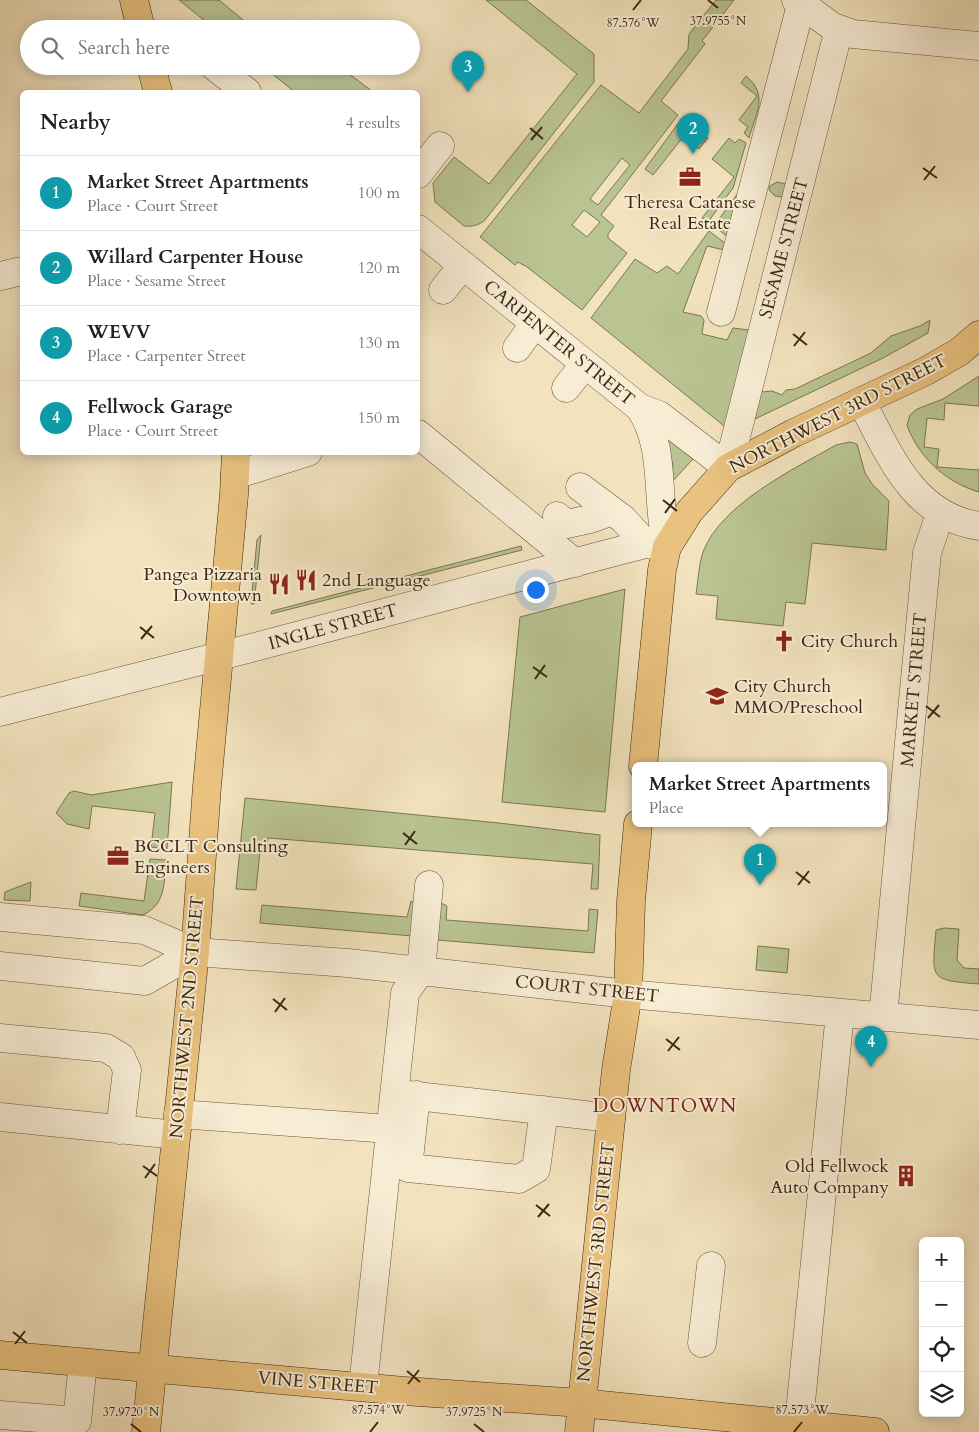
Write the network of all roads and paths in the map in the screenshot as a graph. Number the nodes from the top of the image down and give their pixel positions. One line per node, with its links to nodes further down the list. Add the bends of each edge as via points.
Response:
1 (806, 4): 2 (street); 15 (street)
2 (839, 29): 3 (street, via 853,34); 26 (street, SESAME STREET)
3 (979, 46)
4 (153, 75): 6 (main road)
5 (225, 75): 7 (street)
6 (157, 90)
7 (244, 90)
8 (440, 146): 9 (street)
9 (420, 171)
10 (420, 231): 11 (street, CARPENTER STREET)
11 (463, 265): 14 (street); 16 (street, CARPENTER STREET)
12 (20, 271): 13 (street)
13 (0, 276)
14 (443, 290)
15 (721, 312)
16 (535, 323): 18 (street); 19 (street, CARPENTER STREET)
17 (979, 335): 21 (main road, NORTHWEST 3RD STREET, via 959,352 926,371)
18 (517, 348)
19 (585, 364): 20 (street); 22 (street, CARPENTER STREET)
20 (566, 388)
21 (861, 401): 26 (main road, NORTHWEST 3RD STREET); 27 (street, via 894,465 925,502)
22 (640, 408): 26 (street, CARPENTER STREET, via 659,416); 30 (street, NORTHWEST 3RD STREET, via 650,423 656,447 661,522)
23 (420, 436): 31 (street)
24 (290, 455): 25 (street)
25 (236, 464): 32 (main road, NORTHWEST 2ND STREET)
26 (728, 468): 30 (main road, NORTHWEST 3RD STREET)
27 (940, 514): 29 (street, via 959,523); 43 (street, MARKET STREET, via 927,553)
28 (601, 515): 28 (street, via 568,502 567,524); 30 (street, via 623,519)
29 (979, 526)
30 (656, 546): 31 (street, INGLE STREET); 34 (main road, NORTHWEST 3RD STREET, via 662,570)
31 (575, 563): 32 (street, INGLE STREET)
32 (219, 657): 33 (street, INGLE STREET); 38 (main road, NORTHWEST 2ND STREET)
33 (0, 712)
34 (644, 762)
35 (638, 827): 41 (main road, NORTHWEST 3RD STREET)
36 (429, 885): 40 (street)
37 (0, 917): 38 (street, COURT STREET, via 144,930)
38 (195, 952): 39 (street, via 145,981); 40 (street, COURT STREET); 50 (main road, NORTHWEST 2ND STREET)
39 (0, 966)
40 (421, 970): 41 (street, COURT STREET); 46 (street, via 405,993)
41 (628, 994): 42 (street, COURT STREET); 49 (main road, NORTHWEST 3RD STREET)
42 (840, 1013): 43 (street, COURT STREET); 61 (street)
43 (883, 1017): 44 (street, COURT STREET)
44 (979, 1025)
45 (0, 1038): 52 (street, via 106,1048 120,1057 127,1070)
46 (404, 1094): 47 (street); 47 (street, via 408,1168 518,1179 536,1169); 51 (street)
47 (544, 1110): 49 (street)
48 (0, 1117): 52 (street)
49 (611, 1118): 59 (main road, NORTHWEST 3RD STREET)
50 (177, 1124): 51 (street); 52 (street); 57 (main road, NORTHWEST 2ND STREET)
51 (390, 1129): 58 (street)
52 (120, 1130)
53 (711, 1266): 54 (street)
54 (702, 1343)
55 (0, 1355): 56 (main road, VINE STREET)
56 (83, 1362): 57 (main road, VINE STREET); 60 (street, via 88,1421)
57 (152, 1369): 58 (main road, VINE STREET); 62 (main road, NORTHWEST 2ND STREET)
58 (363, 1386): 59 (main road, VINE STREET)
59 (581, 1403): 61 (main road, VINE STREET); 63 (main road, NORTHWEST 3RD STREET)
60 (0, 1414)
61 (798, 1428): 64 (main road, VINE STREET)
62 (146, 1432)
63 (579, 1432)
64 (875, 1432)

